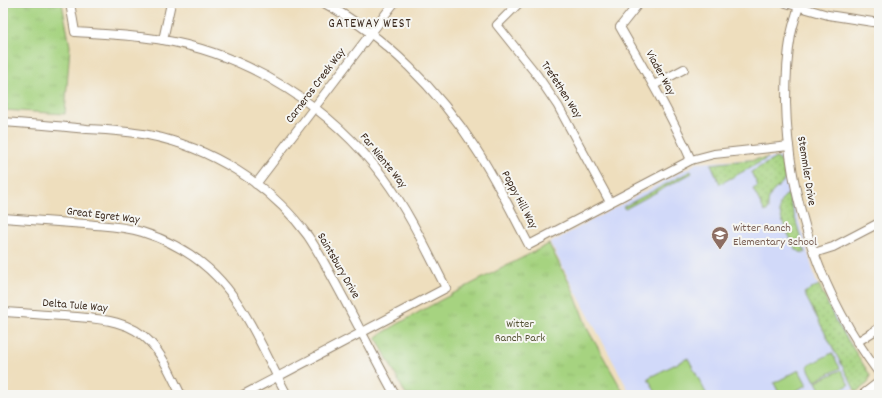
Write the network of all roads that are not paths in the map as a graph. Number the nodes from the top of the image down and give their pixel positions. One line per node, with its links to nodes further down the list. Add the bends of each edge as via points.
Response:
1 (70, 3): 11 (street, Far Niente Way, via 75,32)
2 (171, 3): 11 (street)
3 (324, 3): 10 (street, Poppy Hill Way)
4 (394, 3): 10 (street, Carneros Creek Way)
5 (519, 3): 19 (street, Trefethen Way, via 497,25 558,106)
6 (639, 3): 13 (street, Viader Way, via 620,27)
7 (786, 3): 8 (street)
8 (799, 5): 9 (street, via 828,15); 16 (street, Stemmler Drive, via 788,52 786,85)
9 (879, 23)
10 (370, 34): 14 (street, Carneros Creek Way); 19 (street, Poppy Hill Way, via 418,76 459,124 493,176 529,245)
11 (164, 40): 14 (street, Far Niente Way, via 244,66 288,90)
12 (684, 69): 13 (street)
13 (654, 85): 17 (street, Viader Way)
14 (314, 108): 18 (street, Carneros Creek Way); 25 (street, Far Niente Way, via 351,140 384,178 411,220 446,288)
15 (3, 122): 18 (street, Saintsbury Drive, via 125,131 170,140 207,154)
16 (789, 146): 17 (street, Poppy Hill Way, via 714,154); 22 (street, Stemmler Drive, via 798,203)
17 (691, 160): 19 (street, Poppy Hill Way)
18 (256, 184): 25 (street, Saintsbury Drive, via 289,214 307,235)
19 (610, 202)
20 (3, 218): 28 (street, Great Egret Way, via 140,231 187,252 208,267 233,296 252,326)
21 (879, 223): 22 (street, via 833,247)
22 (814, 253): 26 (street, Stemmler Drive, via 833,299)
23 (3, 312): 30 (street, Delta Tule Way, via 105,319 122,324 142,335 158,352)
24 (879, 328): 26 (street)
25 (362, 333): 28 (street, Far Niente Way); 33 (street, Saintsbury Drive)
26 (858, 342): 27 (street, Stemmler Drive)
27 (879, 372)
28 (277, 377): 31 (street, Far Niente Way); 32 (street, Great Egret Way)
29 (879, 382): 34 (street)
30 (181, 395)
31 (243, 395)
32 (287, 395)
33 (395, 395)
34 (862, 395)

